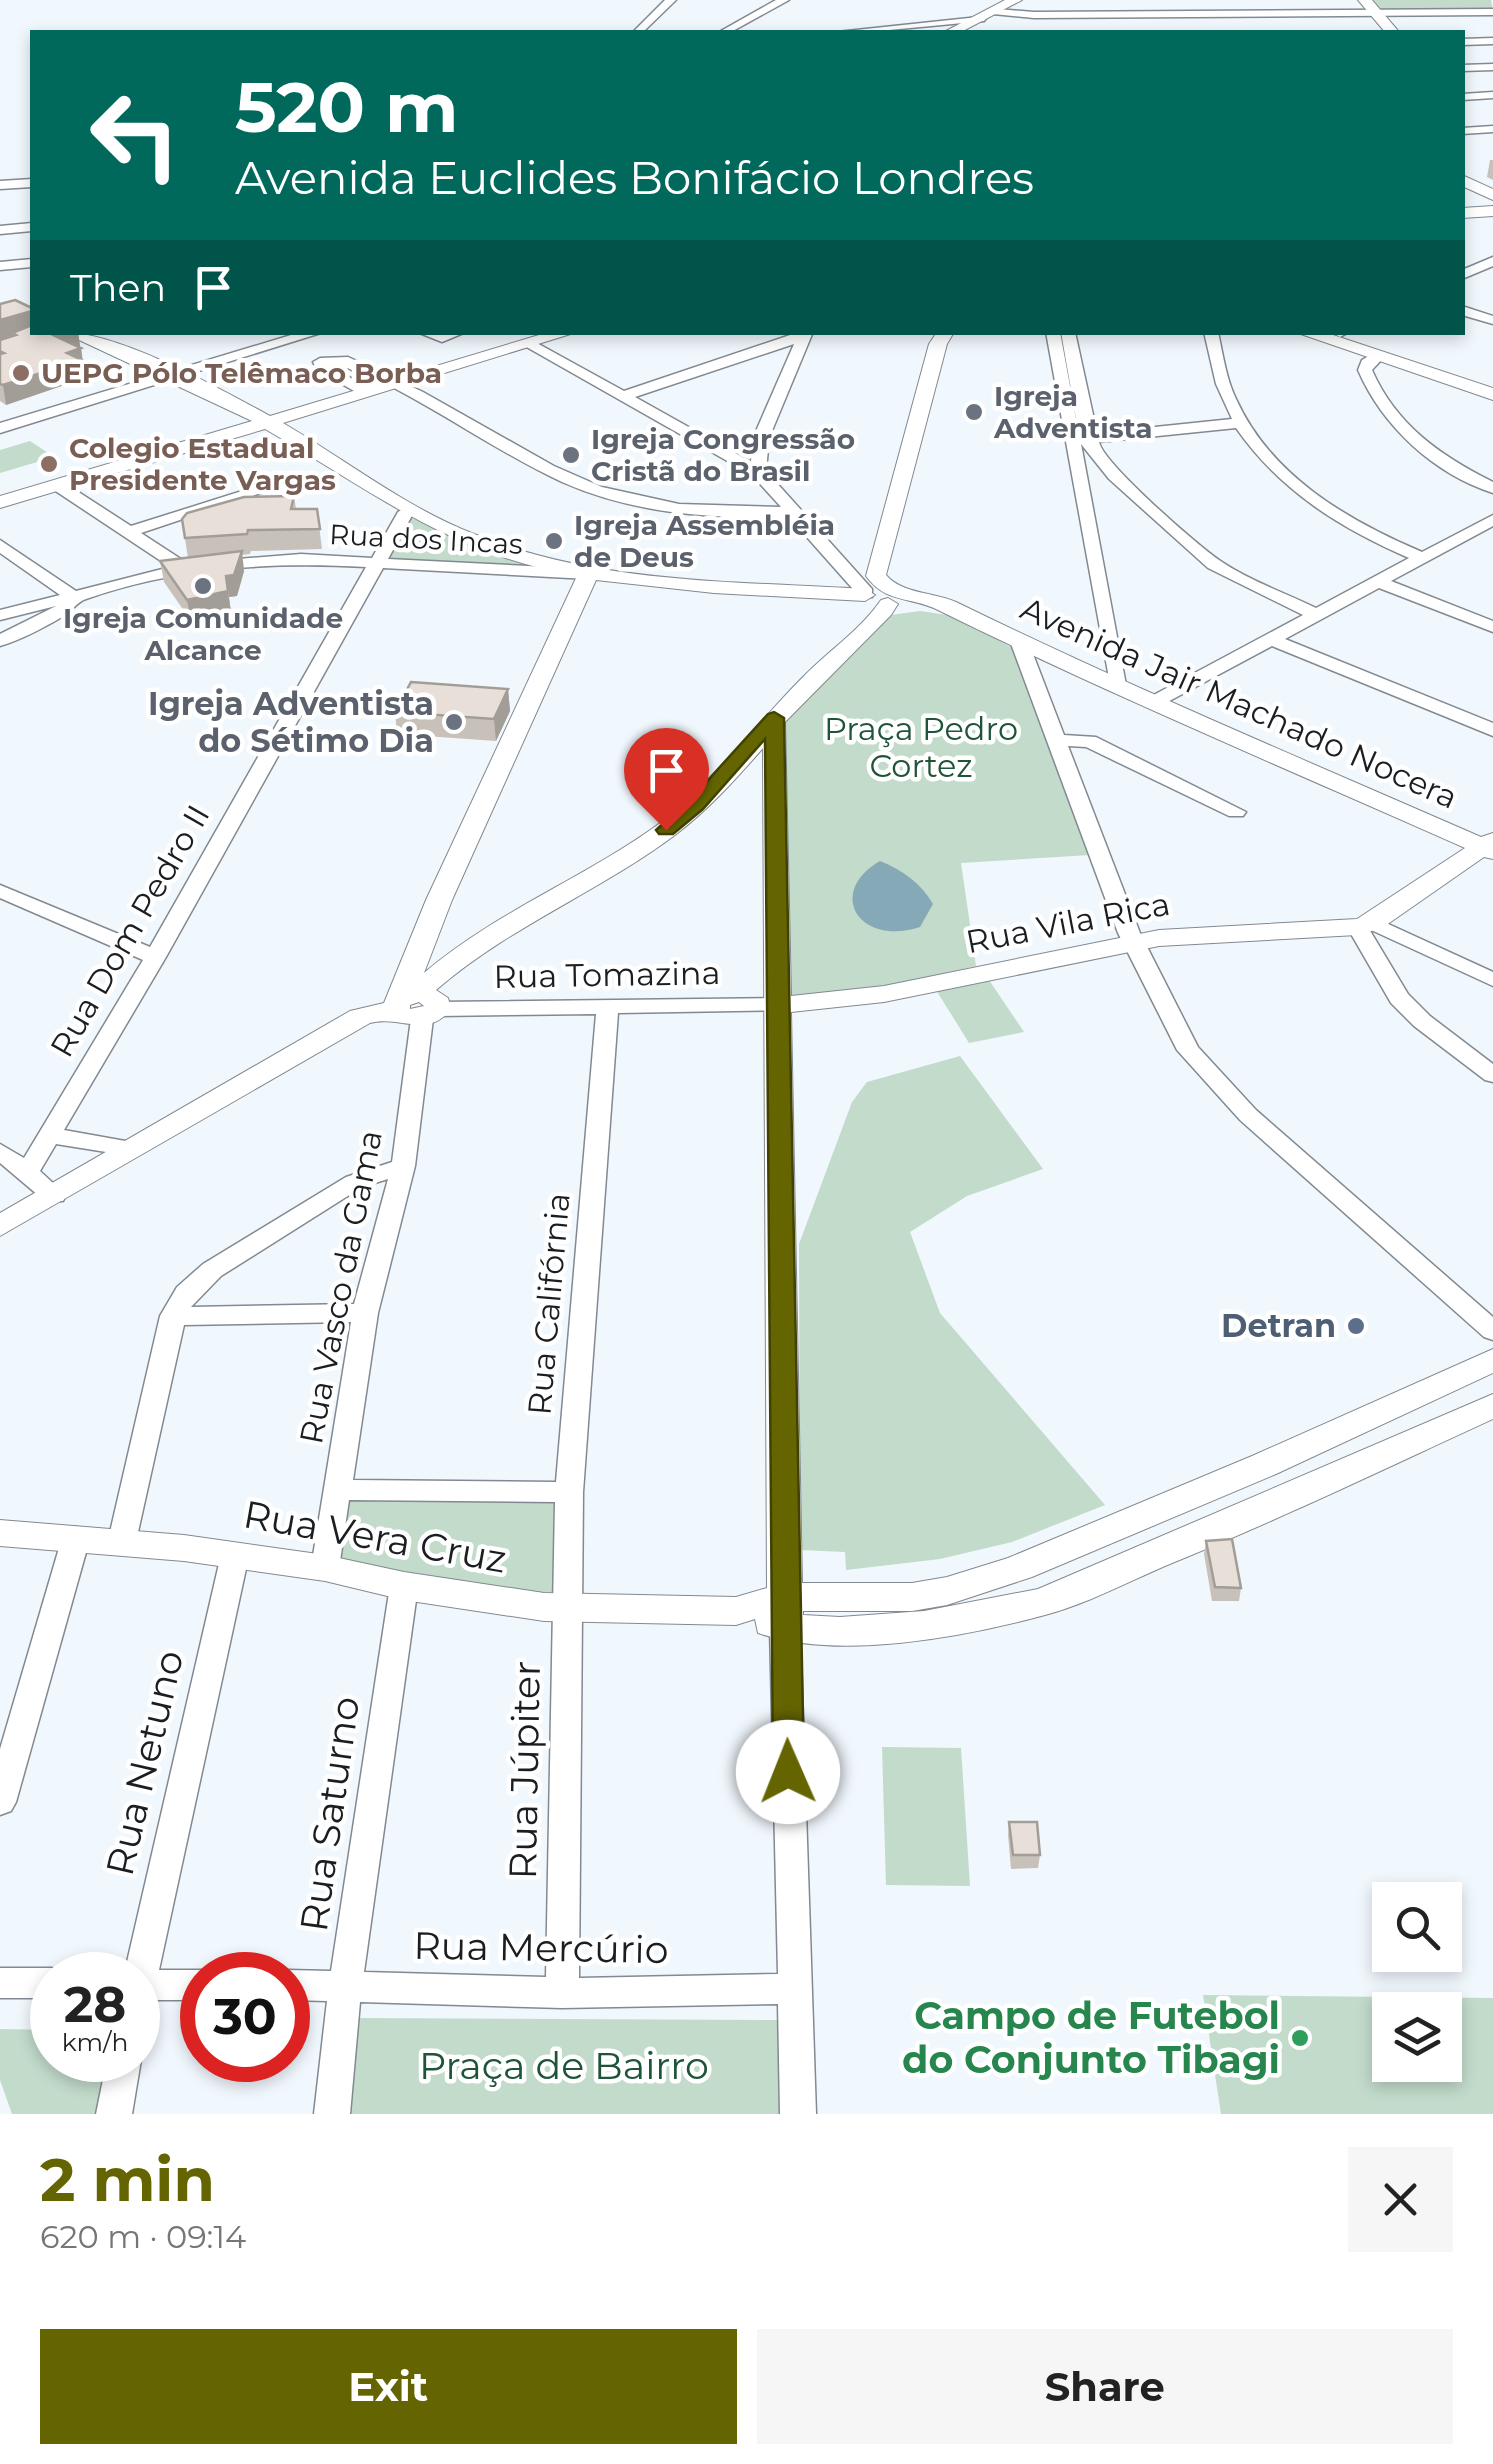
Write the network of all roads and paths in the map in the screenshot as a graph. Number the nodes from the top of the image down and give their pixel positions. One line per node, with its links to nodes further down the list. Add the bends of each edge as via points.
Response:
1 (671, 0): 13 (street)
2 (784, 0): 14 (street)
3 (1015, 0): 12 (main road)
4 (1255, 0): 8 (street)
5 (1365, 0): 9 (main road)
6 (1147, 1): 11 (street)
7 (1493, 12): 9 (street)
8 (1266, 13): 9 (street); 11 (street)
9 (1377, 13): 18 (main road)
10 (1124, 14): 11 (street); 12 (street); 17 (street)
11 (1156, 14)
12 (990, 15): 15 (street); 16 (main road)
13 (640, 30)
14 (728, 30)
15 (859, 30)
16 (956, 30)
17 (1129, 30)
18 (1390, 30)
19 (1493, 41): 20 (street)
20 (1465, 42)
21 (1493, 66): 22 (street)
22 (1465, 68)
23 (1493, 95): 24 (street)
24 (1465, 96)
25 (1493, 128): 26 (street)
26 (1465, 131)
27 (1465, 181): 30 (main road)
28 (30, 183): 29 (street)
29 (0, 185)
30 (1493, 195)
31 (1493, 211): 32 (main road)
32 (1465, 213)
33 (30, 227): 34 (street)
34 (0, 230)
35 (30, 263): 37 (street)
36 (1491, 264): 38 (street)
37 (0, 266)
38 (1465, 274)
39 (1465, 311): 40 (street)
40 (1493, 320)
41 (78, 335): 54 (street)
42 (303, 335): 54 (street)
43 (559, 335): 52 (street)
44 (802, 335): 59 (street)
45 (805, 335): 64 (street, via 761,438)
46 (944, 335): 82 (street, via 877,570)
47 (1053, 335): 63 (street)
48 (1068, 335): 63 (street)
49 (1212, 335): 61 (street)
50 (1313, 335): 53 (main road)
51 (1346, 335): 55 (main road)
52 (530, 344): 56 (street); 59 (street)
53 (1377, 356): 58 (main road); 67 (street, via 1365,370 1392,418 1442,461)
54 (177, 374): 60 (street); 62 (street)
55 (1493, 384)
56 (393, 385): 57 (street); 57 (street, via 344,360 320,362); 70 (street, via 539,465 605,492 716,512)
57 (368, 393): 60 (street)
58 (1493, 394)
59 (622, 396): 64 (street)
60 (267, 422): 66 (street); 69 (street)
61 (1240, 423): 63 (street); 76 (street, via 1273,464 1324,509)
62 (0, 428)
63 (1081, 439): 83 (street, via 1214,564); 89 (street)
64 (758, 472): 70 (street)
65 (282, 483): 73 (street)
66 (57, 485): 68 (street); 73 (street)
67 (1493, 488)
68 (0, 502)
69 (406, 512): 77 (street, Rua Dom Pedro II); 79 (street, via 512,555)
70 (790, 512): 82 (street)
71 (1493, 520): 72 (street)
72 (1474, 530): 74 (street); 76 (street)
73 (130, 532): 78 (street)
74 (1493, 537)
75 (0, 545): 81 (street)
76 (1423, 558): 80 (street)
77 (377, 564): 78 (street, Rua dos Incas, via 301,559); 79 (street, Rua dos Incas); 101 (street, Rua Dom Pedro II)
78 (183, 568): 81 (street, Rua dos Incas)
79 (588, 574): 82 (street, Rua dos Incas); 98 (street)
80 (1378, 582): 83 (street); 85 (street)
81 (74, 597): 84 (street); 87 (street, Rua dos Incas, via 61,611)
82 (881, 597): 88 (street, Avenida Jair Machado Nocera, via 958,612); 91 (street, via 879,619)
83 (1316, 615): 86 (street)
84 (0, 616)
85 (1493, 627)
86 (1272, 639): 90 (street); 92 (street)
87 (0, 641)
88 (1019, 641): 89 (street, Avenida Jair Machado Nocera); 93 (street)
89 (1117, 685): 90 (street, Avenida Jair Machado Nocera)
90 (1154, 702): 95 (street, Avenida Jair Machado Nocera)
91 (774, 718): 100 (street, via 666,830); 104 (street)
92 (1493, 730)
93 (1054, 740): 94 (street, via 1089,741); 99 (street)
94 (1236, 812)
95 (1489, 847): 97 (street)
96 (0, 891): 101 (street)
97 (1365, 925): 99 (street, Rua Vila Rica); 102 (street); 106 (street, via 1399,998)
98 (425, 932): 100 (street); 103 (street)
99 (1133, 942): 104 (street, Rua Vila Rica, via 884,994); 116 (street, via 1188,1050 1211,1078)
100 (474, 950): 103 (street)
101 (155, 957): 107 (street, Rua Dom Pedro II)
102 (1493, 980)
103 (415, 1005): 105 (street, Rua Tomazina); 108 (street, via 360,1017); 110 (street, Rua Vasco da Gama)
104 (777, 1005): 105 (street, Rua Tomazina); 128 (street)
105 (608, 1006): 120 (street, Rua Califórnia)
106 (1493, 1075)
107 (49, 1134): 108 (street); 111 (street, Rua Dom Pedro II)
108 (131, 1149): 112 (street)
109 (0, 1151): 111 (street)
110 (403, 1166): 114 (street, Rua Vasco da Gama); 115 (street, via 354,1182 212,1270 186,1292)
111 (27, 1173): 112 (street)
112 (54, 1195): 113 (street)
113 (7, 1226)
114 (365, 1313): 115 (street); 119 (street, Rua Vasco da Gama)
115 (173, 1316): 123 (street)
116 (1493, 1332)
117 (1493, 1360): 128 (street, via 1020,1568 947,1591)
118 (1493, 1406): 128 (street, via 1043,1602 924,1625 840,1631)
119 (339, 1490): 120 (street); 125 (street, Rua Vasco da Gama)
120 (568, 1492): 127 (street, Rua Califórnia)
121 (0, 1533): 122 (street, Rua Vera Cruz)
122 (76, 1538): 123 (street, Rua Vera Cruz); 129 (street)
123 (122, 1541): 124 (street, Rua Vera Cruz)
124 (235, 1555): 125 (street, Rua Vera Cruz); 130 (street, Rua Netuno)
125 (324, 1568): 126 (street, Rua Vera Cruz)
126 (404, 1586): 127 (street, Rua Vera Cruz); 134 (street, Rua Saturno)
127 (567, 1608): 128 (street, Rua Vera Cruz); 136 (street, Rua Júpiter)
128 (784, 1612): 135 (street)
129 (0, 1802)
130 (146, 1952)
131 (0, 1983): 132 (street)
132 (30, 1983)
133 (310, 1986): 134 (street, Rua Mercúrio)
134 (345, 1986): 136 (street, Rua Mercúrio); 139 (street, Rua Saturno)
135 (793, 1989): 136 (street, Rua Mercúrio); 140 (street)
136 (562, 1993)
137 (120, 2082): 138 (street)
138 (114, 2114)
139 (332, 2114)
140 (798, 2114)

